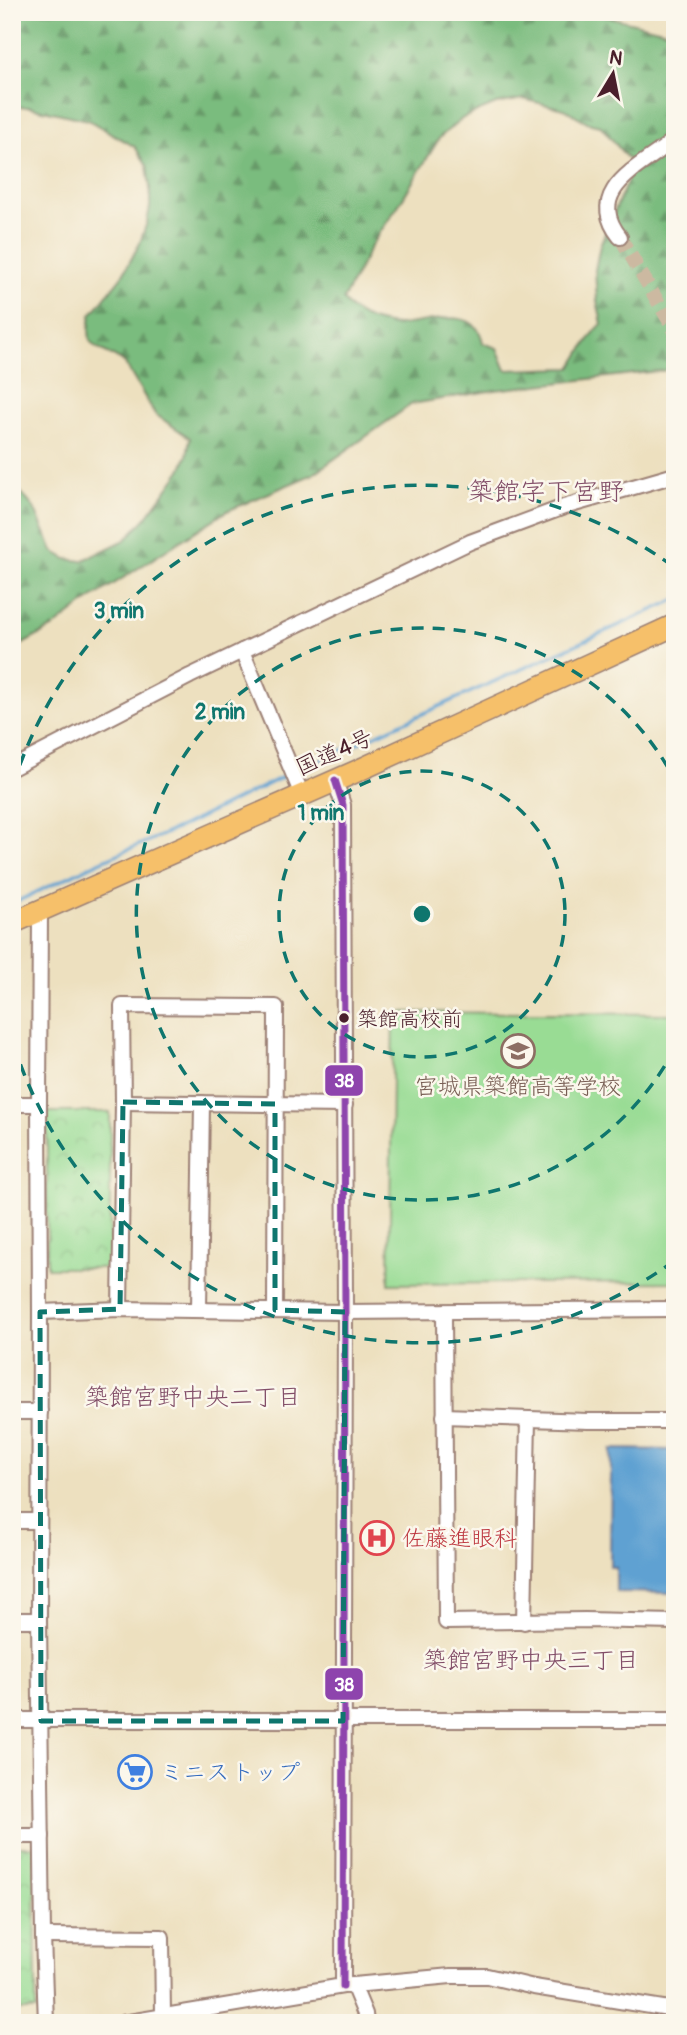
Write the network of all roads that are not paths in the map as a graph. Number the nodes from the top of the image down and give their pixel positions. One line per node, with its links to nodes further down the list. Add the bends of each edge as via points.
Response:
1 (675, 139): 2 (street, via 619,180 611,194 608,210)
2 (620, 237)
3 (675, 475): 5 (street, via 564,507 470,542)
4 (675, 625): 7 (highway, 国道4号)
5 (242, 651): 6 (street); 8 (street)
6 (12, 768)
7 (335, 780): 8 (highway, 国道4号); 16 (street, via 343,805)
8 (298, 787): 9 (highway, 国道4号)
9 (40, 911): 10 (highway, 国道4号); 14 (street)
10 (12, 923)
11 (123, 1102): 12 (street); 15 (street, via 122,1006 276,1007); 17 (street)
12 (202, 1103): 15 (street); 18 (street)
13 (12, 1104): 14 (street)
14 (38, 1104): 22 (street)
15 (275, 1104): 16 (street); 20 (street)
16 (345, 1105): 23 (street)
17 (120, 1309): 18 (street); 22 (street)
18 (199, 1309): 20 (street)
19 (675, 1309): 21 (street)
20 (275, 1310): 23 (street)
21 (444, 1311): 23 (street); 26 (street)
22 (40, 1312): 25 (street)
23 (345, 1312): 38 (street)
24 (12, 1412): 25 (street)
25 (40, 1412): 30 (street)
26 (444, 1416): 27 (street); 33 (street, via 446,1622)
27 (528, 1419): 28 (street); 33 (street)
28 (675, 1420)
29 (12, 1521): 30 (street)
30 (39, 1521): 32 (street)
31 (12, 1620): 32 (street)
32 (39, 1620): 37 (street)
33 (524, 1622): 34 (street)
34 (675, 1622)
35 (12, 1720): 37 (street)
36 (675, 1720): 38 (street)
37 (41, 1721): 38 (street); 40 (street)
38 (343, 1721): 42 (street)
39 (12, 1836): 40 (street)
40 (42, 1836): 41 (street)
41 (43, 1936): 44 (street, via 162,1937); 45 (street)
42 (348, 1985): 43 (street, via 486,1976); 44 (street); 47 (street)
43 (675, 2010)
44 (163, 2015): 46 (street)
45 (46, 2023)
46 (123, 2023)
47 (366, 2023)

